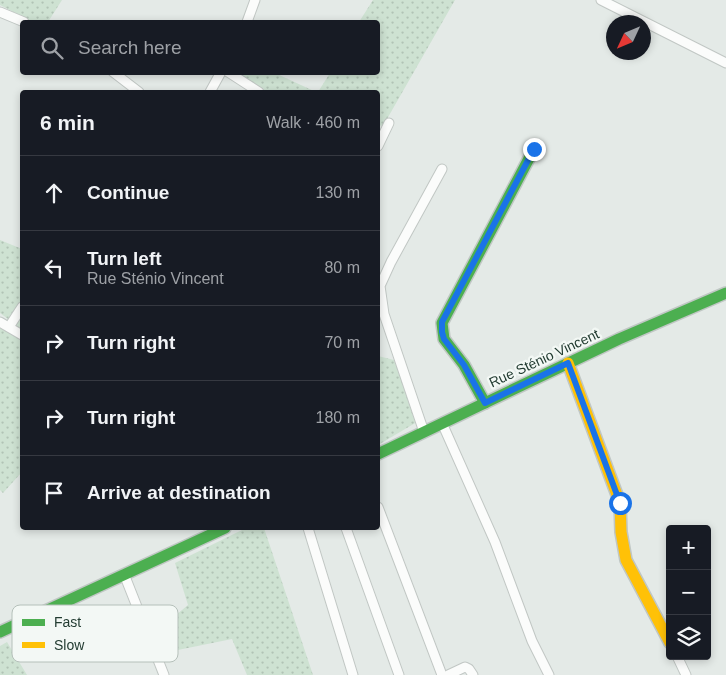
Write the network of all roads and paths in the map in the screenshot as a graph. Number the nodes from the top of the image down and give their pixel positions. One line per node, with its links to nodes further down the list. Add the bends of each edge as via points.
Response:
1 (255, 0): 5 (street)
2 (601, 0): 6 (street)
3 (0, 12): 4 (street)
4 (20, 20)
5 (248, 20)
6 (726, 62)
7 (117, 75): 10 (street)
8 (219, 75): 11 (street)
9 (233, 75): 12 (street)
10 (136, 90)
11 (211, 90)
12 (256, 90)
13 (388, 123): 14 (street)
14 (380, 141)
15 (534, 149): 23 (main road, via 442,322 444,339 464,365)
16 (442, 169): 25 (street, via 380,286 384,314)
17 (726, 293): 22 (main road, Rue Sténio Vincent)
18 (20, 310): 20 (street)
19 (0, 322): 20 (street)
20 (9, 327): 21 (street)
21 (20, 333)
22 (568, 363): 23 (main road, Rue Sténio Vincent); 36 (main road, via 620,503 626,560)
23 (485, 403): 24 (main road, Rue Sténio Vincent)
24 (442, 424): 25 (main road, Rue Sténio Vincent); 45 (street, via 495,542 532,641)
25 (424, 432): 26 (main road, Rue Sténio Vincent)
26 (380, 453)
27 (380, 512): 42 (street)
28 (221, 530): 31 (main road)
29 (309, 530): 40 (street)
30 (347, 530): 41 (street)
31 (124, 574): 32 (main road); 33 (street)
32 (58, 605)
33 (136, 605)
34 (12, 626): 35 (main road)
35 (0, 632)
36 (666, 635)
37 (679, 660): 46 (street)
38 (159, 662): 39 (street)
39 (164, 675)
40 (353, 675)
41 (399, 675)
42 (442, 675)
43 (448, 675): 44 (street, via 465,667)
44 (473, 675)
45 (550, 675)
46 (686, 675)

